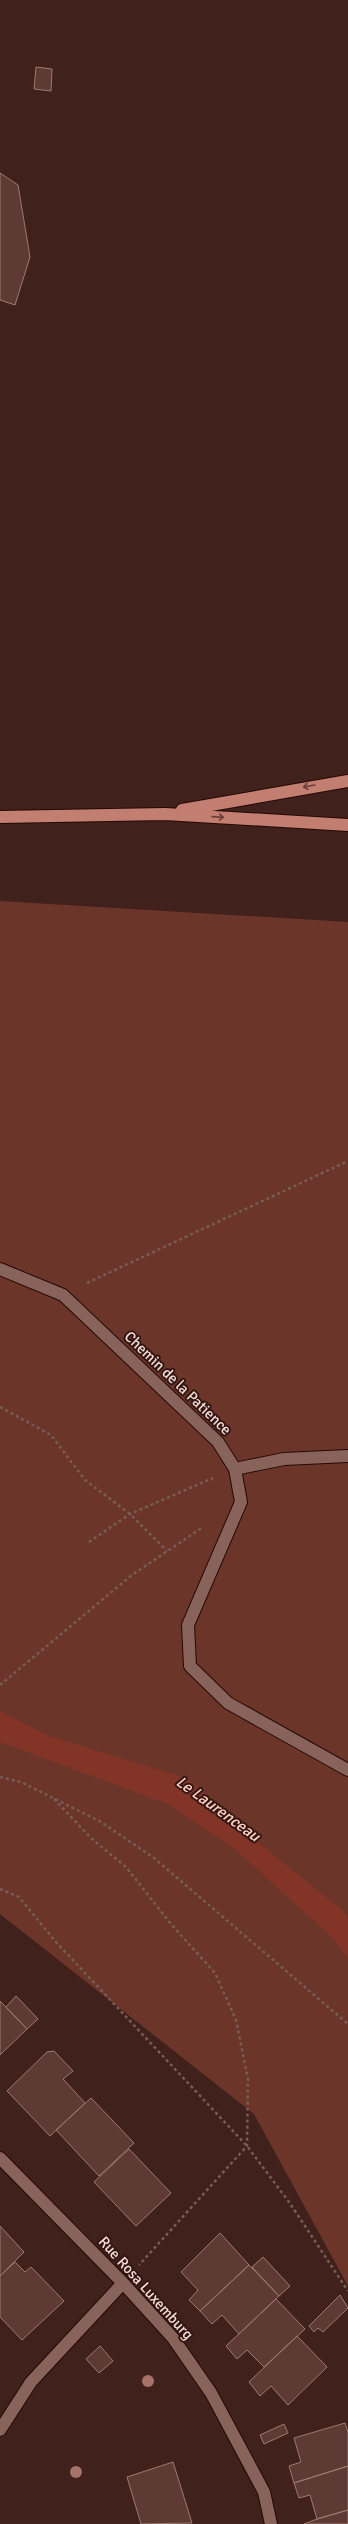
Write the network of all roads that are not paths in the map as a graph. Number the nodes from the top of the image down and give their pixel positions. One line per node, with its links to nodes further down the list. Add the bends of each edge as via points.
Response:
1 (348, 781): 2 (main road, one-way to 2)
2 (165, 814): 3 (main road); 4 (main road, one-way to 4)
3 (0, 817)
4 (348, 825)
5 (0, 1269): 7 (street, Chemin de la Patience, via 63,1295 218,1442)
6 (348, 1456): 7 (street, via 284,1459)
7 (235, 1468): 8 (street, Chemin de la Patience, via 241,1502 188,1624 190,1666 228,1703)
8 (348, 1770)
9 (0, 2158): 10 (street, Rue Rosa Luxemburg)
10 (123, 2283): 11 (street, via 31,2382); 12 (street, Rue Rosa Luxemburg, via 173,2338 211,2393 264,2492)
11 (0, 2430)
12 (271, 2524)

